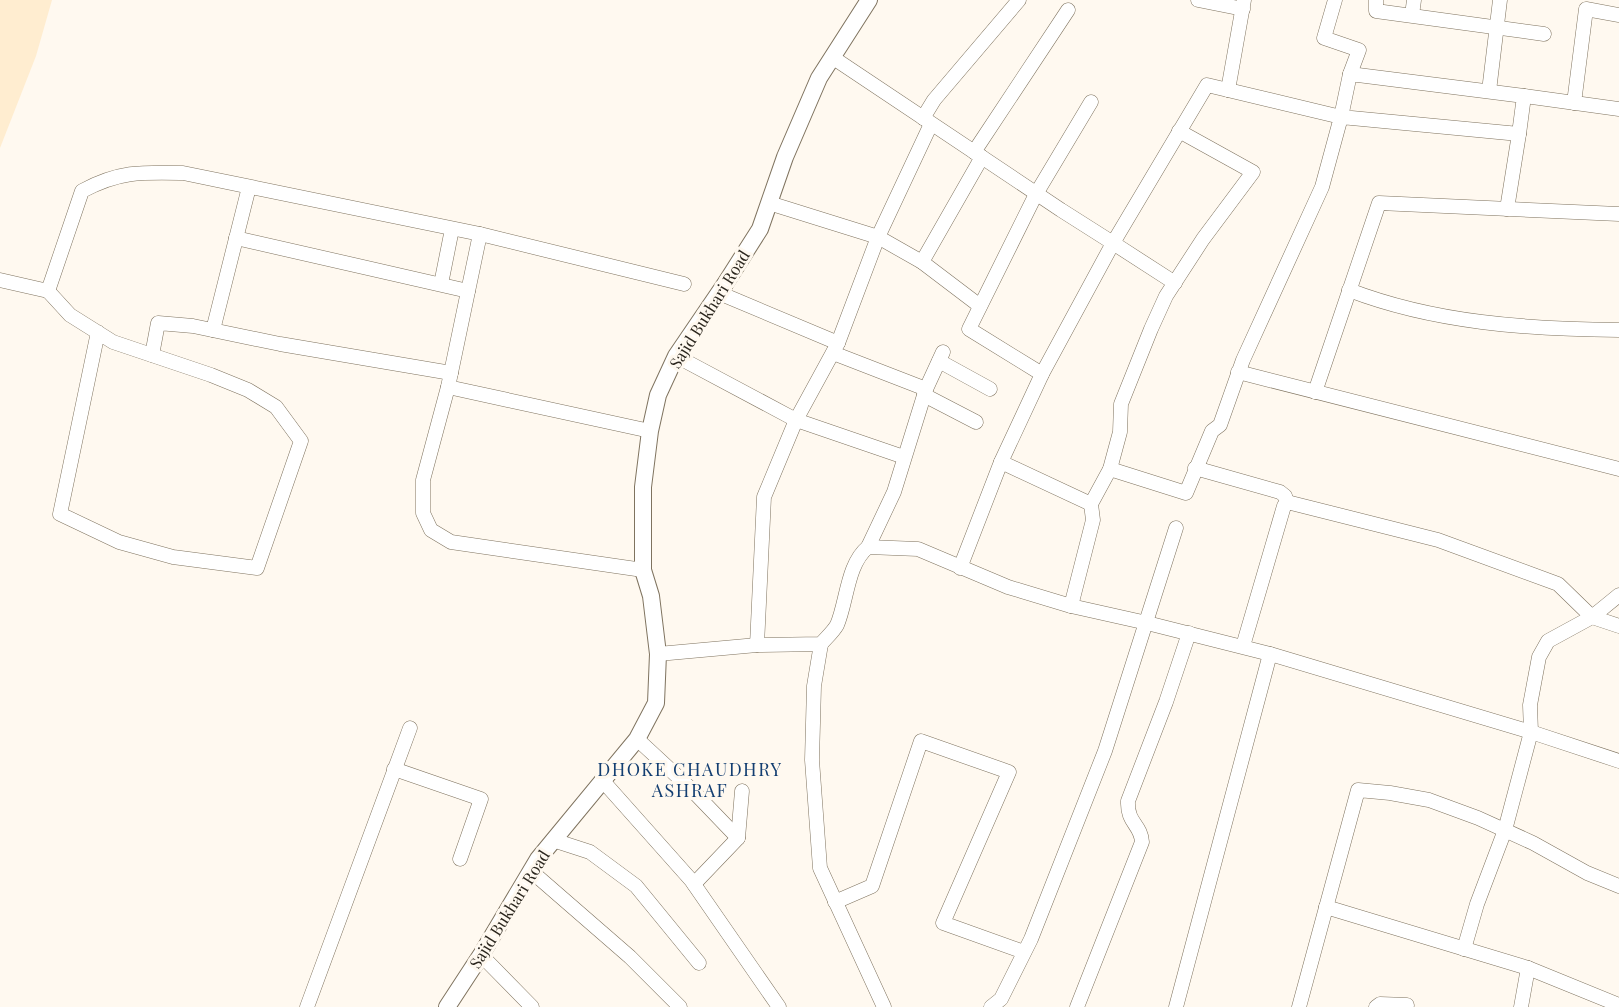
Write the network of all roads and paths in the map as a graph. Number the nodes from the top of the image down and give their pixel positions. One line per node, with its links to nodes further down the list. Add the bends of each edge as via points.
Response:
1 (869, 0): 15 (street, Sajid Bukhari Road)
2 (1019, 0): 24 (street, via 934,100)
3 (1198, 0): 8 (street)
4 (1335, 0): 16 (street, via 1324,38 1359,50)
5 (1376, 0): 11 (street, via 1376,11)
6 (1414, 0): 11 (street)
7 (1500, 0): 13 (street)
8 (1244, 4): 17 (street)
9 (1586, 5): 12 (street); 21 (street)
10 (1068, 10): 27 (street)
11 (1412, 15): 13 (street)
12 (1619, 15)
13 (1497, 27): 14 (street); 18 (street)
14 (1544, 34)
15 (832, 57): 24 (street); 30 (street, Sajid Bukhari Road, via 784,157)
16 (1350, 74): 18 (street); 23 (street)
17 (1228, 90): 23 (street); 25 (street, via 1207,85)
18 (1489, 92): 19 (street)
19 (1524, 96): 21 (street); 26 (street)
20 (1091, 102): 29 (street)
21 (1574, 103): 22 (street)
22 (1619, 109)
23 (1341, 117): 26 (street); 54 (street, via 1322,187)
24 (927, 121): 27 (street); 35 (street)
25 (1179, 131): 37 (street); 40 (street, via 1253,172)
26 (1519, 134): 31 (street)
27 (978, 155): 29 (street); 38 (street)
28 (249, 187): 33 (street); 36 (street); 44 (street, via 183,173 136,172 100,181 82,191)
29 (1036, 194): 37 (street); 47 (street)
30 (769, 203): 35 (street); 46 (street, Sajid Bukhari Road, via 760,228)
31 (1507, 209): 32 (street); 43 (street, via 1379,203)
32 (1619, 214)
33 (452, 229): 34 (street); 41 (street)
34 (480, 234): 42 (street); 45 (street)
35 (878, 237): 38 (street); 51 (street)
36 (236, 238): 41 (street); 48 (street)
37 (1113, 243): 40 (street); 56 (street)
38 (922, 262): 47 (street)
39 (0, 280): 44 (street)
40 (1175, 283): 67 (street, via 1151,329 1121,404 1120,432)
41 (441, 284): 45 (street)
42 (684, 284)
43 (1349, 290): 49 (street, via 1413,310 1467,321); 60 (street)
44 (48, 291): 50 (street, via 70,315)
45 (468, 291): 55 (street)
46 (719, 293): 51 (street); 53 (street, Sajid Bukhari Road)
47 (980, 306): 56 (street, via 969,329)
48 (213, 330): 52 (street, via 158,323); 55 (street)
49 (1619, 330)
50 (98, 332): 52 (street, via 113,342); 52 (street, via 60,514 118,542 173,557 257,568 301,441 276,407 248,390)
51 (836, 348): 59 (street); 61 (street)
52 (152, 355)
53 (676, 356): 61 (street); 63 (street, Sajid Bukhari Road, via 658,395)
54 (1238, 372): 60 (street); 66 (street, via 1220,424 1212,431)
55 (451, 373): 57 (street)
56 (1042, 374): 65 (street)
57 (448, 387): 63 (street); 74 (street, via 423,480 423,513 431,530 451,542)
58 (990, 388): 59 (street, via 941,357)
59 (925, 392): 62 (street); 64 (street)
60 (1315, 392): 68 (street)
61 (796, 420): 64 (street); 82 (street, via 764,496)
62 (976, 422)
63 (650, 431): 74 (street, Sajid Bukhari Road, via 643,487)
64 (904, 457): 72 (street, via 894,492)
65 (1001, 462): 70 (street); 73 (street)
66 (1196, 468): 67 (street, via 1186,493); 69 (street, via 1280,492)
67 (1110, 469): 70 (street)
68 (1619, 469)
69 (1287, 502): 77 (street, via 1438,540 1558,584); 83 (street)
70 (1091, 504): 76 (street, via 1093,520)
71 (1176, 528): 78 (street)
72 (868, 547): 73 (street, via 918,549); 81 (street, via 847,587 836,627)
73 (960, 568): 76 (street)
74 (643, 570): 84 (street, Sajid Bukhari Road, via 651,596)
75 (1619, 596): 77 (street)
76 (1071, 606): 78 (street)
77 (1592, 618): 79 (street); 87 (street, via 1548,641 1539,657 1530,705)
78 (1147, 623): 80 (street); 103 (street, via 1105,751)
79 (1619, 626)
80 (1189, 633): 83 (street); 116 (street, via 1128,801 1128,814 1142,834 1142,842)
81 (821, 644): 82 (street); 100 (street, via 814,686 812,760 820,868)
82 (757, 645): 84 (street)
83 (1242, 646): 85 (street)
84 (658, 654): 88 (street, Sajid Bukhari Road, via 656,703)
85 (1270, 654): 87 (street); 117 (street)
86 (410, 728): 90 (street)
87 (1532, 732): 89 (street); 93 (street)
88 (637, 739): 91 (street, Sajid Bukhari Road); 94 (street)
89 (1619, 761)
90 (394, 770): 96 (street, via 481,799); 109 (street)
91 (602, 780): 95 (street, Sajid Bukhari Road); 98 (street)
92 (742, 791): 94 (street)
93 (1505, 830): 99 (street); 101 (street, via 1429,800 1358,790); 102 (street)
94 (738, 838): 98 (street)
95 (553, 840): 97 (street, Sajid Bukhari Road); 105 (street, via 590,852 636,886)
96 (460, 859)
97 (531, 871): 104 (street, Sajid Bukhari Road); 112 (street, via 630,957)
98 (694, 884): 113 (street)
99 (1619, 886)
100 (835, 902): 103 (street, via 872,886 921,741 1009,772 943,923); 114 (street)
101 (1326, 907): 102 (street); 118 (street)
102 (1464, 949): 106 (street)
103 (1024, 952): 115 (street, via 1001,999)
104 (481, 955): 110 (street, Sajid Bukhari Road); 111 (street)
105 (699, 963)
106 (1528, 968): 107 (street); 120 (street)
107 (1612, 1004)
108 (1407, 1005): 119 (street)
109 (307, 1007)
110 (447, 1007)
111 (532, 1007)
112 (680, 1007)
113 (779, 1007)
114 (884, 1007)
115 (991, 1007)
116 (1077, 1007)
117 (1176, 1007)
118 (1299, 1007)
119 (1376, 1007)
120 (1521, 1007)

